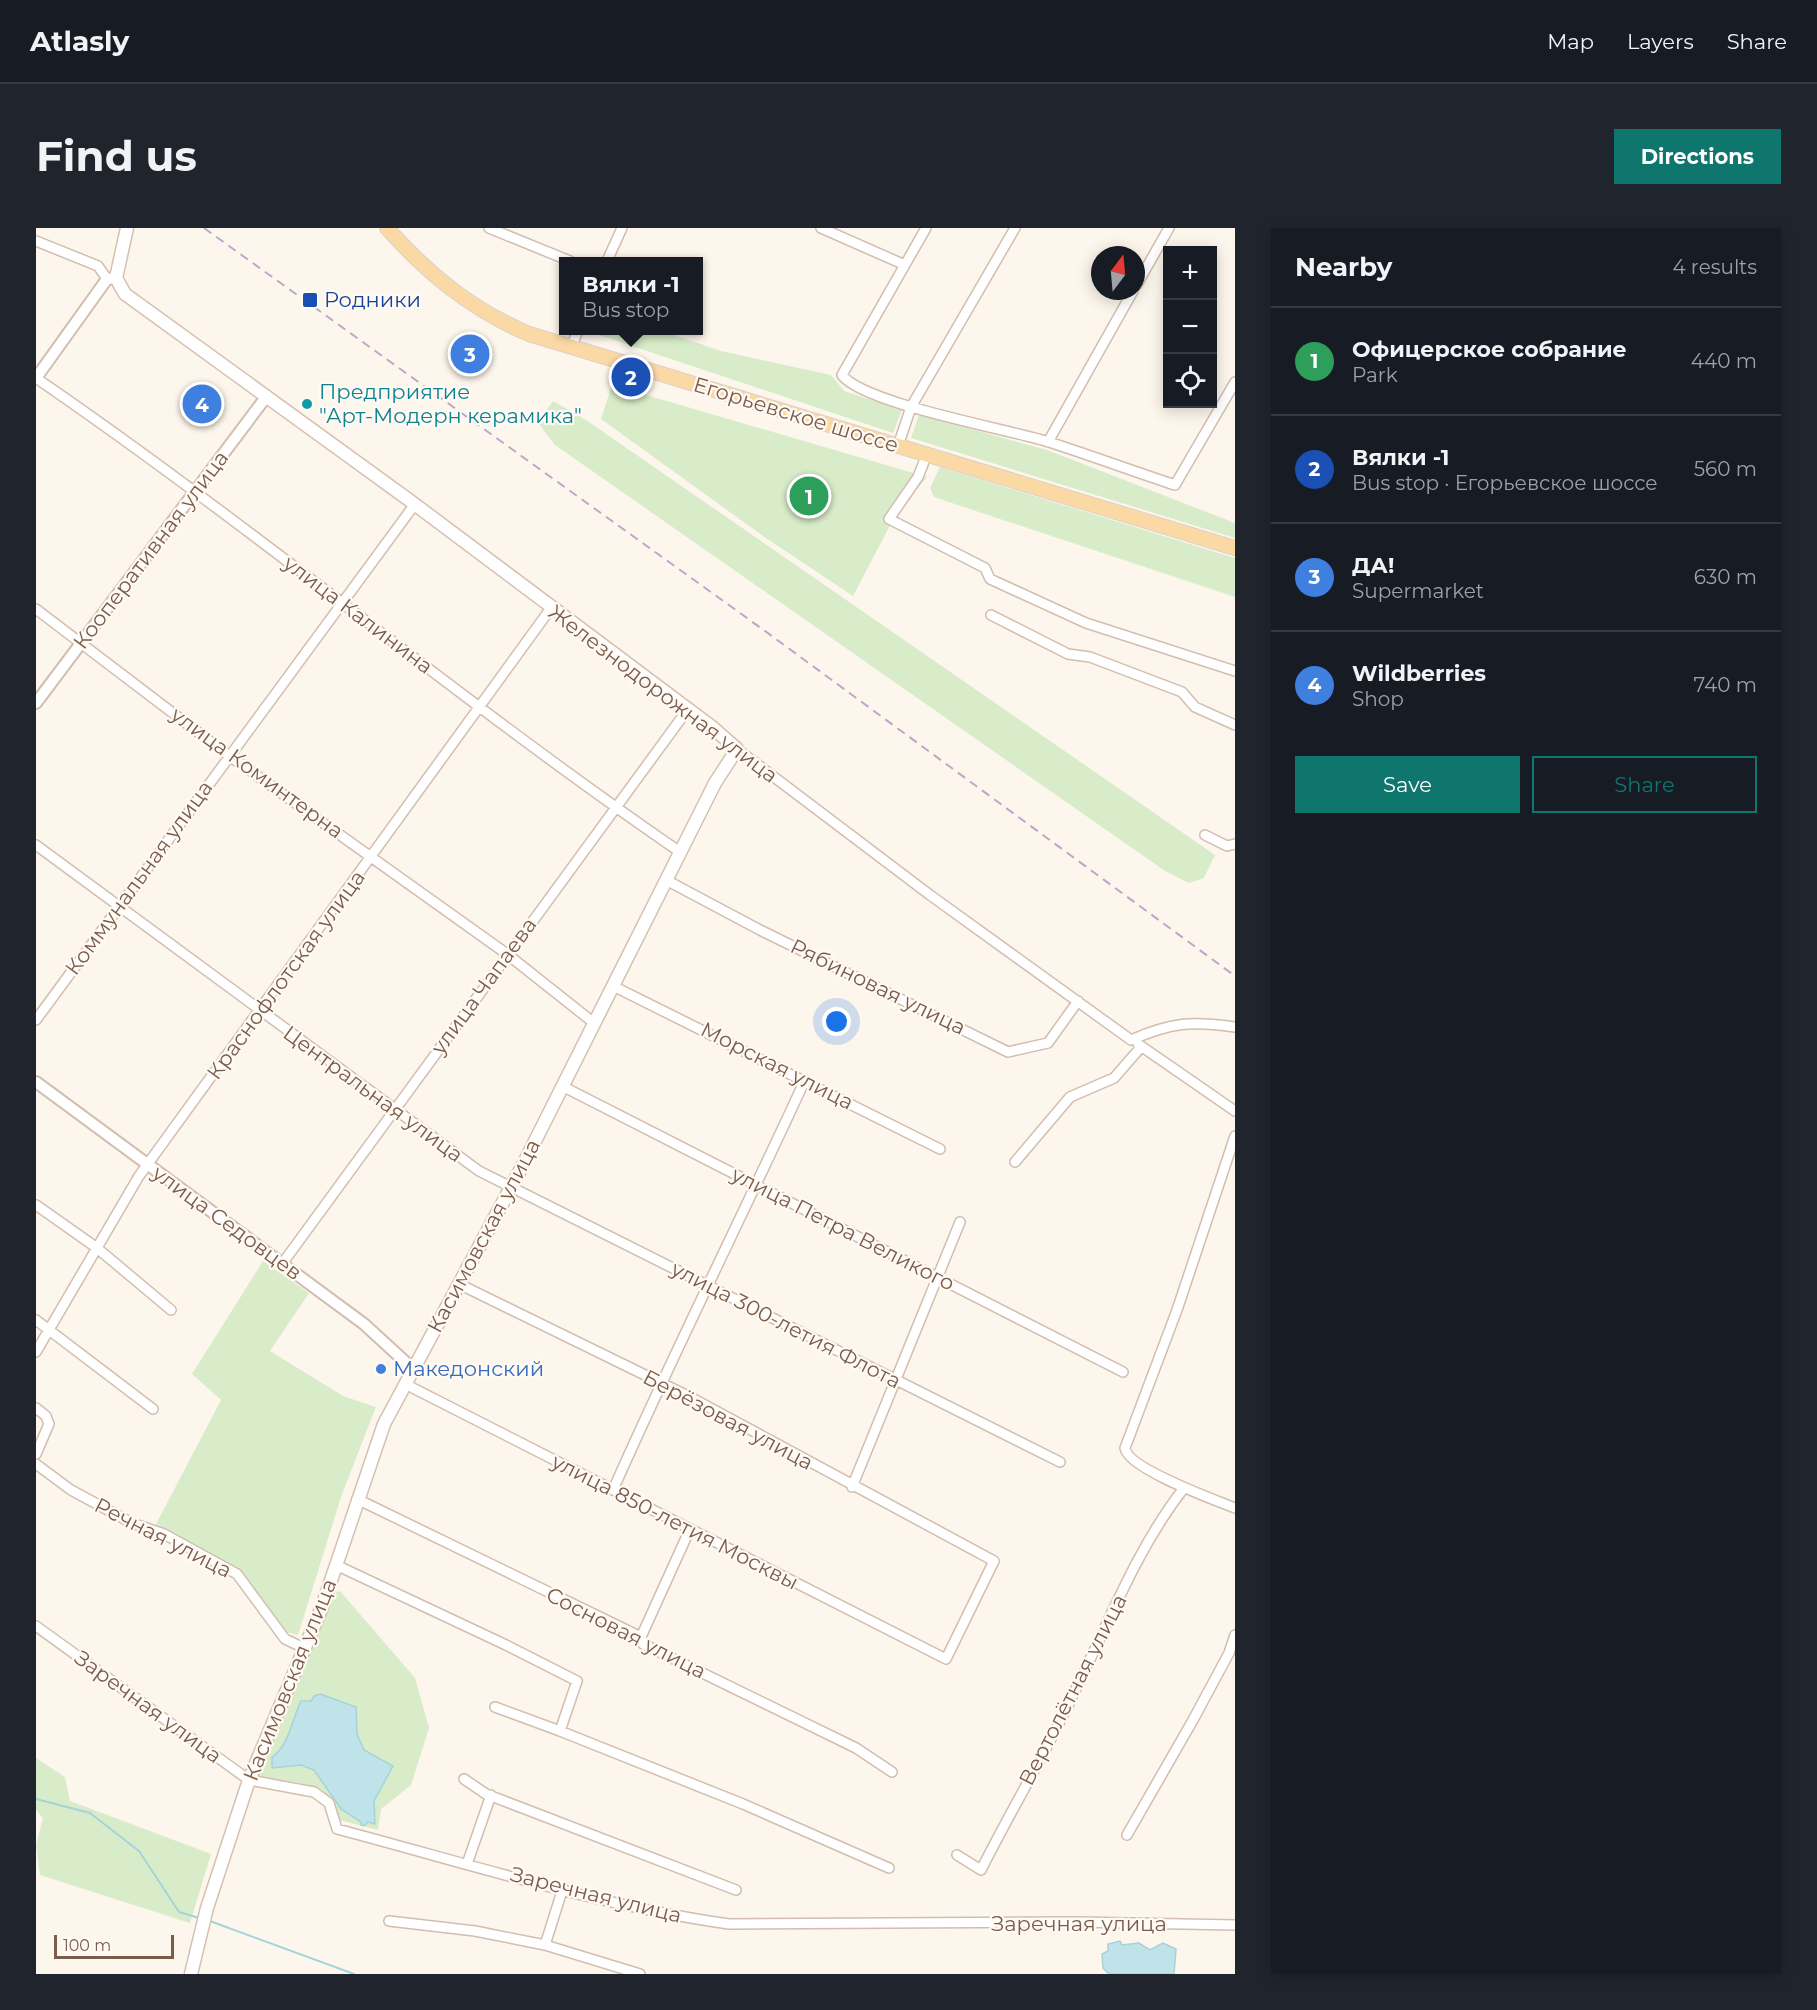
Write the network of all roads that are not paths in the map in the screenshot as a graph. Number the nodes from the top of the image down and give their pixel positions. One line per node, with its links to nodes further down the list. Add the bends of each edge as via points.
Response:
1 (127, 228): 14 (main road)
2 (387, 228): 17 (main road, Егорьевское шоссе, via 447,287 481,311 521,331)
3 (489, 228): 10 (street)
4 (622, 228): 11 (street)
5 (821, 228): 12 (street)
6 (926, 228): 12 (street)
7 (1015, 228): 21 (street)
8 (1169, 228): 13 (street)
9 (36, 241): 14 (street, Железнодорожная улица, via 98,266)
10 (560, 257)
11 (609, 257)
12 (905, 265): 21 (street, via 842,375 850,385)
13 (1145, 270)
14 (111, 278): 18 (street); 20 (main road, Железнодорожная улица, via 125,294)
15 (1128, 300): 22 (street)
16 (576, 335): 17 (street)
17 (571, 348): 23 (main road, Егорьевское шоссе)
18 (36, 378): 25 (street, улица Калинина)
19 (1235, 382): 22 (street, via 1175,485)
20 (266, 398): 25 (street, Кооперативная улица); 26 (main road, Железнодорожная улица)
21 (911, 407): 22 (street); 23 (street)
22 (1048, 442)
23 (898, 446): 24 (main road, Егорьевское шоссе)
24 (927, 454): 27 (main road, Егорьевское шоссе); 33 (street, via 918,477 889,519 985,568 990,579 1086,623)
25 (195, 493): 28 (street, улица Калинина); 32 (street, Кооперативная улица)
26 (415, 504): 28 (street, Коммунальная улица); 29 (main road, Железнодорожная улица)
27 (1235, 548)
28 (344, 603): 35 (street, улица Калинина); 39 (street, Коммунальная улица)
29 (551, 608): 35 (street, Краснофлотская улица); 36 (main road, Железнодорожная улица)
30 (36, 609): 32 (street, улица Коминтерна)
31 (991, 615): 37 (street, via 1068,654 1090,657 1182,692 1195,707)
32 (82, 642): 34 (street, Кооперативная улица); 39 (street, улица Коминтерна)
33 (1235, 670)
34 (36, 703)
35 (479, 706): 40 (street, улица Калинина); 45 (street, Краснофлотская улица)
36 (688, 709): 38 (main road, Железнодорожная улица); 40 (street, улица Чапаева)
37 (1235, 725)
38 (737, 749): 44 (main road, Касимовская улица); 50 (street, Железнодорожная улица)
39 (228, 755): 45 (street, улица Коминтерна); 47 (street, Коммунальная улица)
40 (617, 808): 44 (street, улица Калинина); 48 (street, улица Чапаева)
41 (1206, 835): 42 (street, via 1227,846)
42 (1235, 844)
43 (36, 845): 47 (street, Центральная улица)
44 (680, 852): 46 (main road, Касимовская улица)
45 (372, 856): 48 (street, улица Коминтерна); 51 (street, Краснофлотская улица)
46 (666, 880): 49 (main road, Касимовская улица); 50 (street, Рябиновая улица, via 1008,1052 1048,1043)
47 (118, 906): 51 (street, Центральная улица); 52 (street, Коммунальная улица)
48 (507, 954): 53 (street, улица Коминтерна); 60 (street, улица Чапаева)
49 (613, 986): 53 (main road, Касимовская улица); 57 (street, Морская улица)
50 (1077, 1001): 55 (street, Железнодорожная улица)
51 (259, 1010): 60 (street, Центральная улица); 65 (street, Краснофлотская улица)
52 (36, 1020)
53 (594, 1023): 59 (main road, Касимовская улица)
54 (1235, 1027): 55 (street, via 1204,1023 1163,1026)
55 (1131, 1040): 56 (street, Железнодорожная улица)
56 (1141, 1047): 61 (street, Железнодорожная улица); 64 (street, via 1114,1078 1070,1096)
57 (805, 1080): 63 (street, Морская улица); 66 (street)
58 (36, 1082): 65 (street, улица Седовцев)
59 (562, 1086): 66 (street, улица Петра Великого); 67 (main road, Касимовская улица)
60 (393, 1110): 67 (street, Центральная улица, via 477,1170); 71 (street, улица Чапаева)
61 (1235, 1111)
62 (1235, 1136): 90 (street, via 1177,1310 1125,1448 1128,1456)
63 (940, 1149)
64 (1015, 1162)
65 (148, 1165): 70 (street, Краснофлотская улица); 71 (street, улица Седовцев)
66 (757, 1185): 72 (street, улица Петра Великого); 74 (street)
67 (511, 1188): 73 (main road, Касимовская улица); 74 (street, улица 300-летия Флота)
68 (36, 1205): 70 (street)
69 (960, 1222): 72 (street)
70 (97, 1248): 75 (street); 77 (street, Краснофлотская улица)
71 (282, 1264): 79 (street, улица Седовцев, via 364,1324)
72 (936, 1276): 80 (street, улица Петра Великого); 81 (street)
73 (459, 1284): 79 (main road, Касимовская улица); 82 (street, Берёзовая улица)
74 (708, 1286): 81 (street, улица 300-летия Флота); 82 (street)
75 (171, 1310)
76 (36, 1320): 77 (street)
77 (48, 1329): 78 (street, Краснофлотская улица); 85 (street)
78 (36, 1352)
79 (413, 1369): 83 (main road, Касимовская улица)
80 (1123, 1372)
81 (896, 1380): 87 (street, улица 300-летия Флота); 89 (street)
82 (660, 1383): 89 (street, Берёзовая улица); 91 (street)
83 (405, 1384): 91 (street, улица 850-летия Москвы); 92 (main road, Касимовская улица, via 377,1441)
84 (36, 1408): 86 (street, via 49,1424)
85 (153, 1409)
86 (36, 1454)
87 (1060, 1462)
88 (36, 1464): 99 (street, Речная улица, via 71,1490 237,1574 285,1639)
89 (852, 1487): 100 (street, Берёзовая улица, via 994,1561)
90 (1184, 1488): 93 (street); 108 (street, Вертолётная улица, via 1148,1542 1068,1706 981,1870)
91 (613, 1490): 94 (street, улица 850-летия Москвы)
92 (357, 1499): 95 (main road, Касимовская улица); 98 (street, Сосновая улица)
93 (1235, 1508)
94 (690, 1529): 98 (street); 100 (street, улица 850-летия Москвы)
95 (336, 1565): 99 (main road, Касимовская улица); 102 (street, via 577,1681)
96 (36, 1626): 105 (street, Заречная улица)
97 (1235, 1635): 107 (street, via 1229,1653)
98 (641, 1637): 103 (street, Сосновая улица, via 643,1644 856,1748)
99 (304, 1648): 105 (main road, Касимовская улица)
100 (946, 1659)
101 (495, 1707): 102 (street)
102 (560, 1731): 110 (street)
103 (892, 1772)
104 (464, 1779): 106 (street)
105 (249, 1780): 109 (street, Заречная улица, via 314,1792 329,1803 337,1829); 116 (main road, Касимовская улица)
106 (491, 1796): 109 (street); 112 (street)
107 (1127, 1835)
108 (957, 1855)
109 (467, 1864): 111 (street, Заречная улица)
110 (889, 1868)
111 (563, 1888): 114 (street, Заречная улица, via 729,1924); 115 (street)
112 (736, 1890)
113 (389, 1921): 115 (street, via 475,1931)
114 (1235, 1925)
115 (545, 1945): 117 (street)
116 (190, 1974)
117 (640, 1974)

